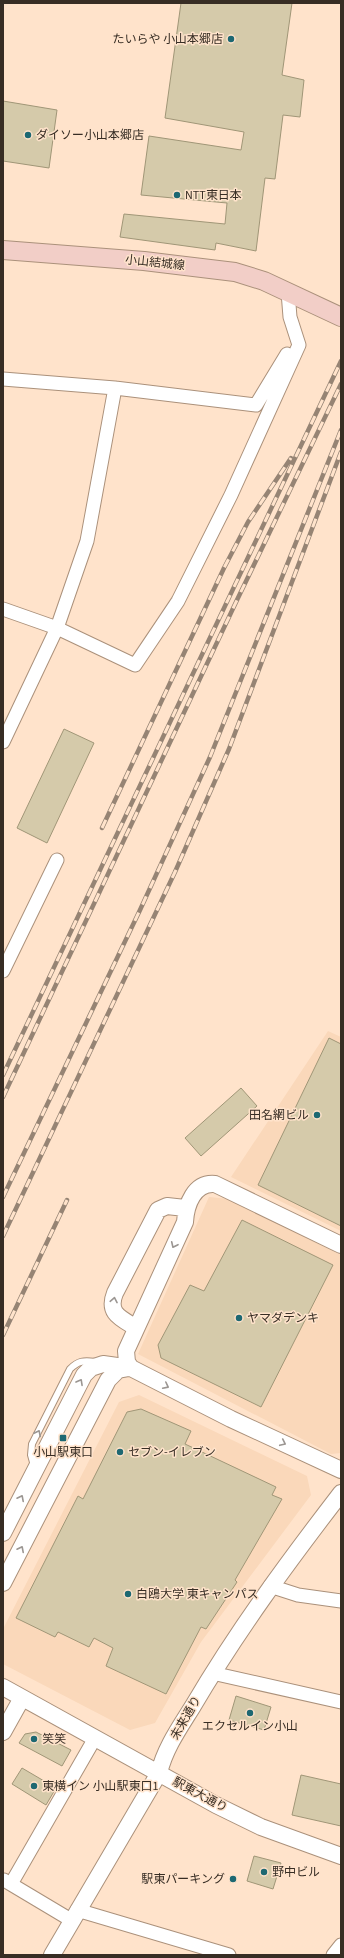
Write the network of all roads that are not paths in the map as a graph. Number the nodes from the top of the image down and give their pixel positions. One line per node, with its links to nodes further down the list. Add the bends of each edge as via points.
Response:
1 (3, 250): 2 (main road, 小山結城線, via 144,261 235,272)
2 (295, 295): 3 (main road, 小山結城線); 4 (street, via 290,317)
3 (341, 317)
4 (299, 345): 6 (street, via 291,349 256,405); 8 (street, via 231,495 178,601 134,665)
5 (3, 379): 6 (street)
6 (115, 388): 8 (street, via 87,541)
7 (3, 609): 8 (street)
8 (58, 628): 9 (street)
9 (3, 742)
10 (58, 860): 11 (street)
11 (3, 971)
12 (185, 1208): 13 (street, via 197,1189 208,1183 215,1184); 14 (street, one-way to 14, via 185,1222); 14 (street, one-way to 12, via 114,1312 112,1305 115,1293 158,1210 167,1206)
13 (341, 1245)
14 (136, 1327): 15 (street, via 126,1351 127,1362)
15 (131, 1368): 16 (street, one-way to 16, via 231,1419); 18 (street, one-way to 15, via 84,1375 96,1366 109,1364); 19 (street, one-way to 15, via 108,1380 118,1370)
16 (341, 1470)
17 (341, 1493): 20 (street, 未来通り)
18 (3, 1533)
19 (3, 1583)
20 (270, 1586): 21 (street, via 298,1595); 22 (street, 未来通り)
21 (341, 1601)
22 (212, 1673): 25 (street); 28 (street, 未来通り, via 163,1757)
23 (3, 1687): 24 (street, 駅東大通り)
24 (22, 1698): 26 (street); 27 (street, 駅東大通り)
25 (341, 1702)
26 (3, 1732)
27 (95, 1738): 28 (street, 駅東大通り); 30 (street)
28 (159, 1773): 29 (street, 駅東大通り, via 261,1827); 31 (street, 未来通り)
29 (341, 1856)
30 (7, 1882): 31 (street)
31 (74, 1915): 33 (street, 未来通り); 34 (street)
32 (341, 1945): 35 (street)
33 (52, 1955)
34 (229, 1955)
35 (333, 1955)

